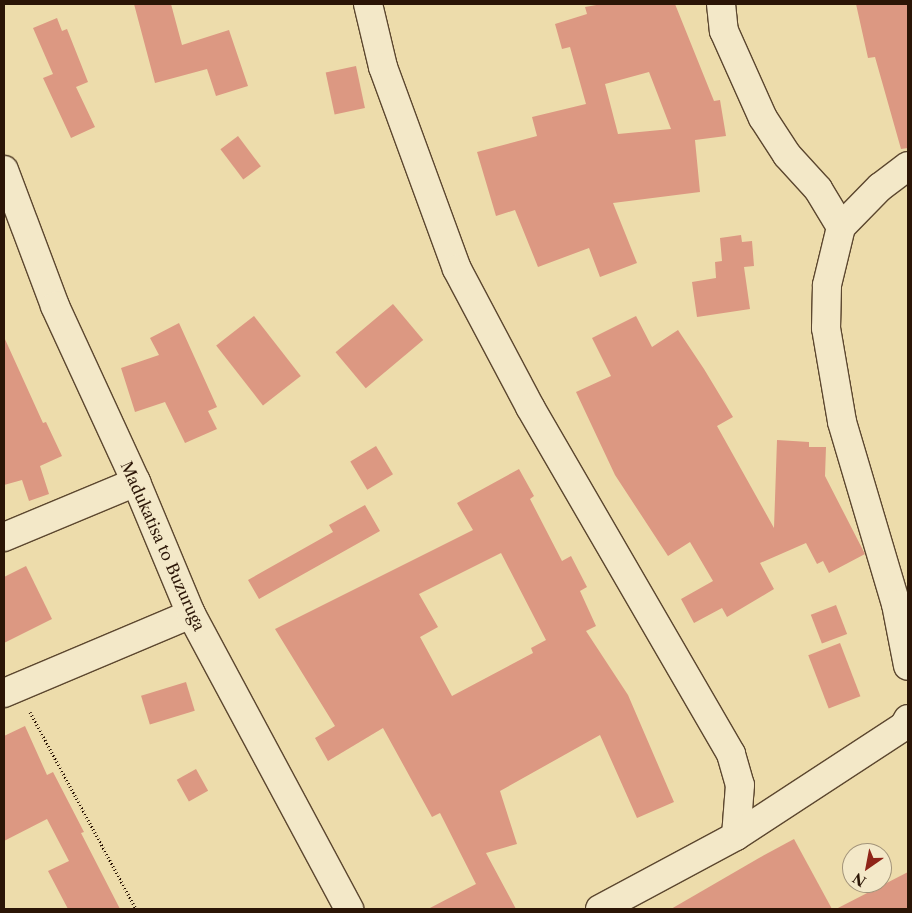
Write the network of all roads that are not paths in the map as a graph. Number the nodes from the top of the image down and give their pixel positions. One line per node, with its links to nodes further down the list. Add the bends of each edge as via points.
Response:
1 (368, 4): 12 (street, via 383,67 457,269 530,407 731,754 740,785)
2 (721, 4): 5 (street, via 724,31 763,118 787,155 818,189)
3 (908, 166): 5 (street, via 880,187)
4 (4, 170): 6 (street, Madukatisa to Buzuruga, via 55,306)
5 (841, 227): 9 (street, via 827,284 826,328 842,422 896,604)
6 (136, 482): 7 (street); 8 (street, Madukatisa to Buzuruga)
7 (4, 537)
8 (192, 614): 10 (street); 13 (street, Madukatisa to Buzuruga)
9 (908, 666)
10 (11, 690)
11 (908, 719): 12 (street, via 904,726)
12 (736, 836): 14 (street)
13 (349, 909)
14 (600, 909)

